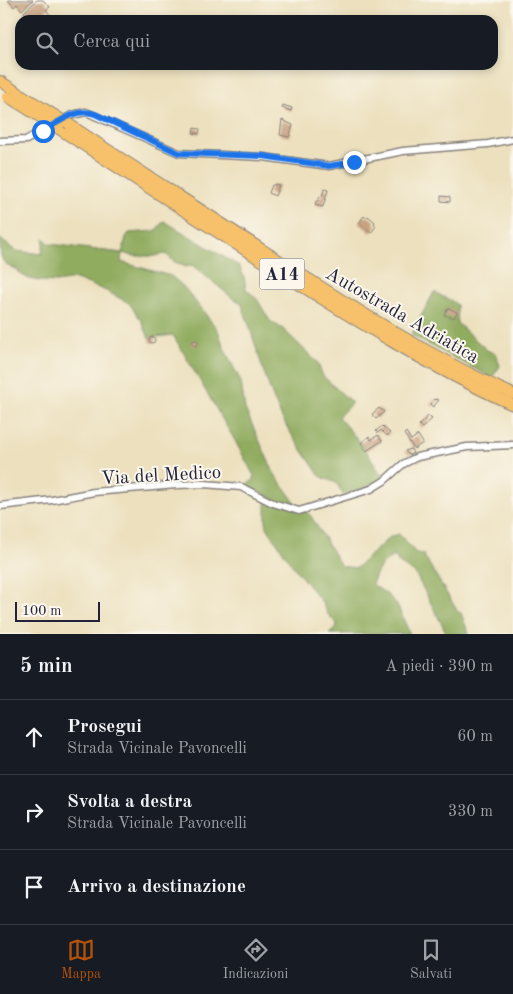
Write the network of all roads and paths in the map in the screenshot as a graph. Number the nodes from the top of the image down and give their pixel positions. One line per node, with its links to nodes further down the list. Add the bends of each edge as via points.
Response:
1 (0, 81): 2 (highway, Autostrada Adriatica / A14)
2 (8, 93): 5 (highway, Autostrada Adriatica / A14, bridge, via 69,124 400,336); 6 (highway, Autostrada Adriatica / A14, bridge, via 127,174 347,315 450,374)
3 (513, 139): 4 (street, via 403,151 329,166 263,156 179,153 95,114 82,112 26,140)
4 (0, 141)
5 (513, 394)
6 (513, 405)
7 (513, 445): 8 (street, Via del Medico, via 467,447 417,457 371,489 299,511 284,508 241,487 204,484 94,492)
8 (0, 506)

